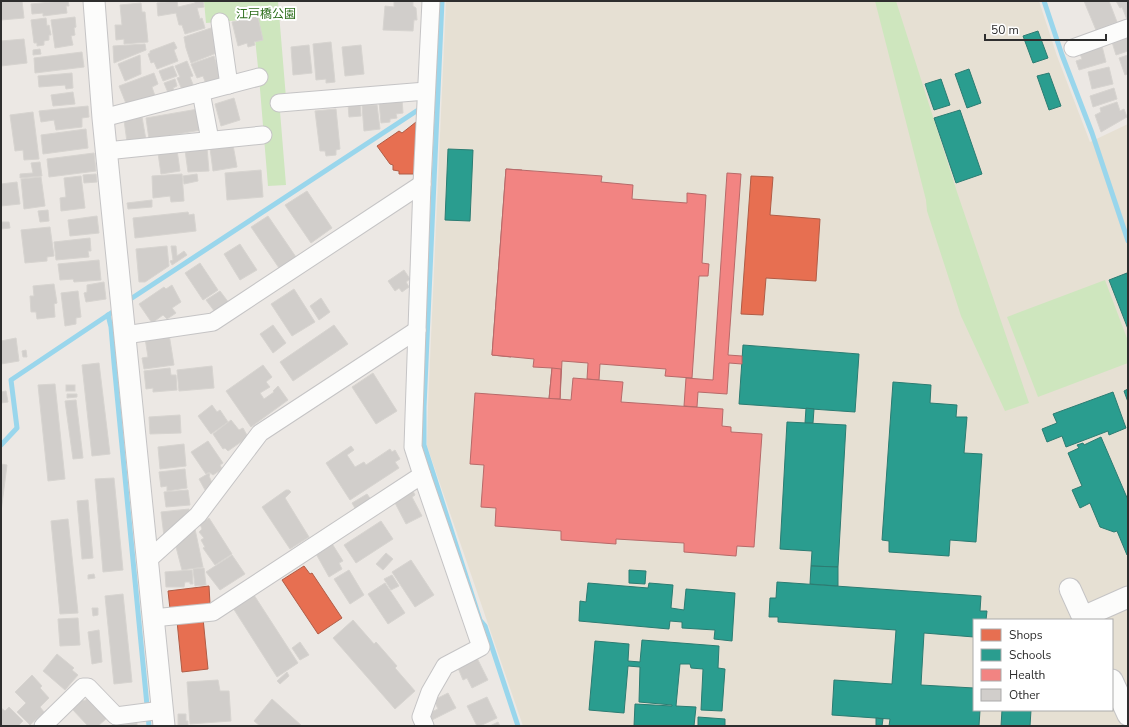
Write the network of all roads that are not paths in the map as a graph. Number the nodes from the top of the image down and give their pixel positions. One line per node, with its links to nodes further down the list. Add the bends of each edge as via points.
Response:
1 (97, 1): 11 (street)
2 (431, 1): 8 (street)
3 (220, 22): 7 (street)
4 (1128, 28): 5 (street)
5 (1073, 48)
6 (259, 77): 7 (street)
7 (229, 85): 9 (street)
8 (426, 91): 10 (street); 15 (street)
9 (201, 92): 11 (street); 13 (street)
10 (279, 103)
11 (103, 118): 14 (street)
12 (263, 135): 13 (street)
13 (210, 140): 14 (street)
14 (106, 151): 17 (street)
15 (422, 184): 16 (street); 17 (street, via 213,322)
16 (417, 330): 18 (street, via 413,447); 19 (street, via 260,432 198,515)
17 (125, 334): 19 (street)
18 (422, 475): 22 (street, via 213,612); 28 (street, via 481,647 445,666 430,692 421,717)
19 (148, 560): 22 (street)
20 (1070, 589): 23 (street)
21 (1128, 597): 23 (street)
22 (153, 618): 26 (street)
23 (1084, 618)
24 (1113, 682): 25 (street)
25 (1128, 715)
26 (163, 718): 27 (street, via 116,716 88,687 83,687)
27 (43, 726)
28 (425, 726)

